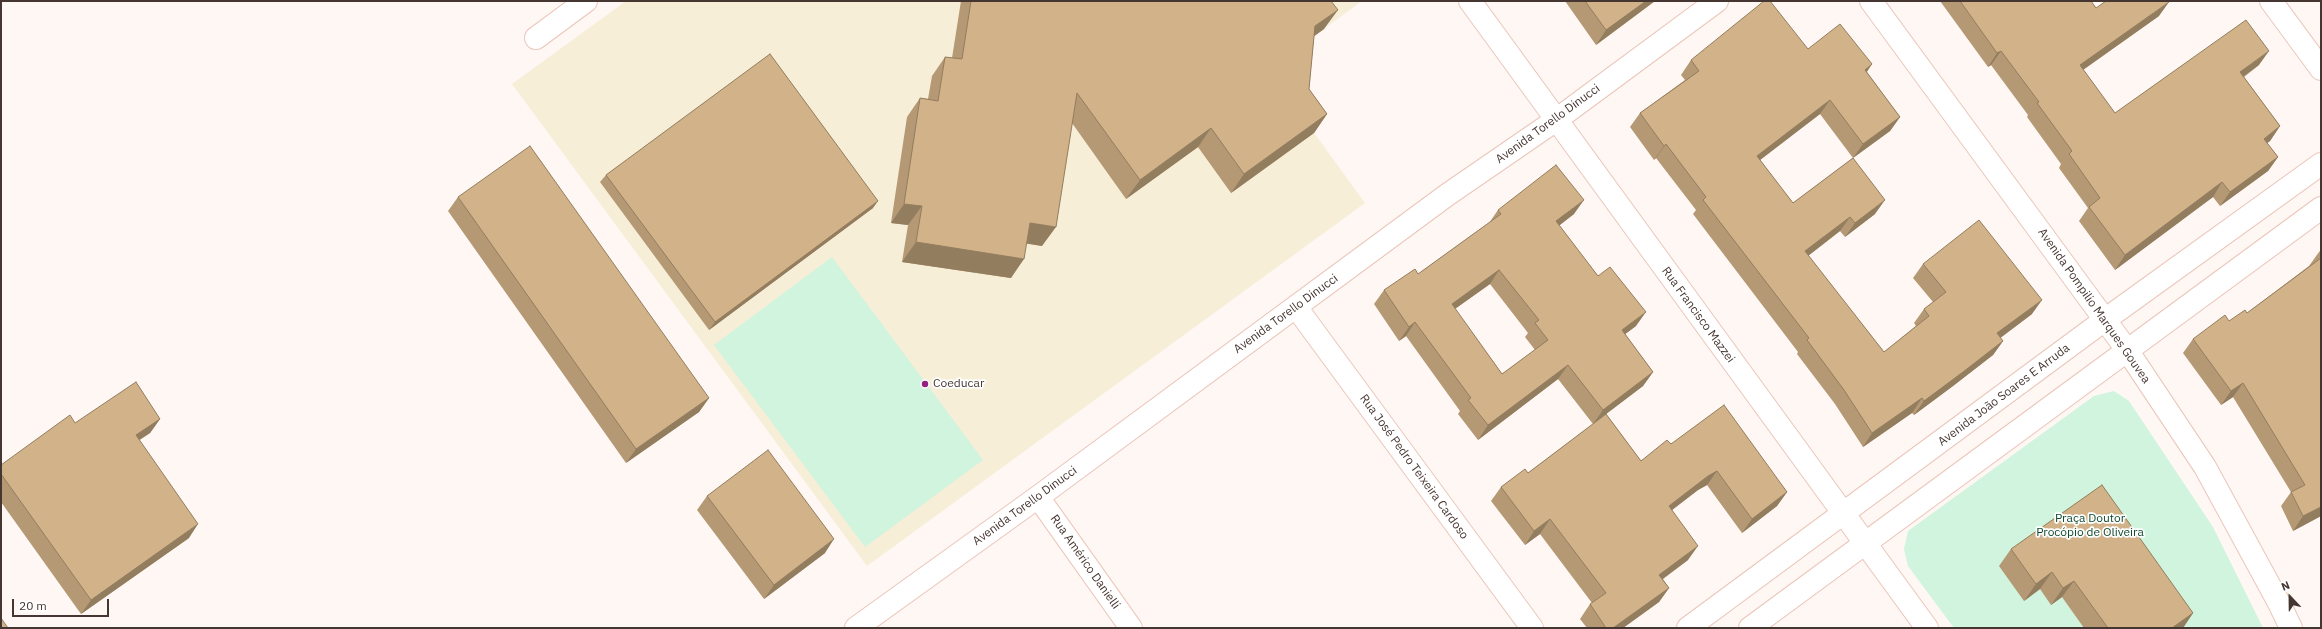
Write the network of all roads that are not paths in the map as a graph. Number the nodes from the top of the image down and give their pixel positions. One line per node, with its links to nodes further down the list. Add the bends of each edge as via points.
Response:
1 (586, 1): 6 (street)
2 (1470, 1): 8 (street, Rua Francisco Mazzei)
3 (1717, 1): 8 (street, Avenida Torello Dinucci)
4 (1871, 1): 12 (street, Avenida Pompilio Marques Gouvea)
5 (2272, 1): 7 (street)
6 (536, 38)
7 (2321, 69)
8 (1556, 120): 11 (street, Avenida Torello Dinucci); 15 (street, Rua Francisco Mazzei)
9 (2321, 164): 12 (street, Avenida João Soares E Arruda)
10 (2321, 208): 13 (street)
11 (1296, 307): 14 (street, Avenida Torello Dinucci); 19 (street, Rua José Pedro Teixeira Cardoso)
12 (2106, 319): 13 (street, Avenida Pompilio Marques Gouvea); 15 (street, Avenida João Soares E Arruda)
13 (2127, 350): 16 (street); 23 (street, Avenida Pompilio Marques Gouvea, via 2205,467 2280,603)
14 (1038, 497): 17 (street, Avenida Torello Dinucci); 18 (street, Rua Américo Danielli)
15 (1843, 514): 16 (street, Rua Francisco Mazzei); 20 (street, Avenida João Soares E Arruda)
16 (1865, 542): 21 (street); 22 (street, Rua Francisco Mazzei)
17 (856, 628)
18 (1131, 628)
19 (1532, 628)
20 (1688, 628)
21 (1750, 628)
22 (1927, 628)
23 (2291, 628)

